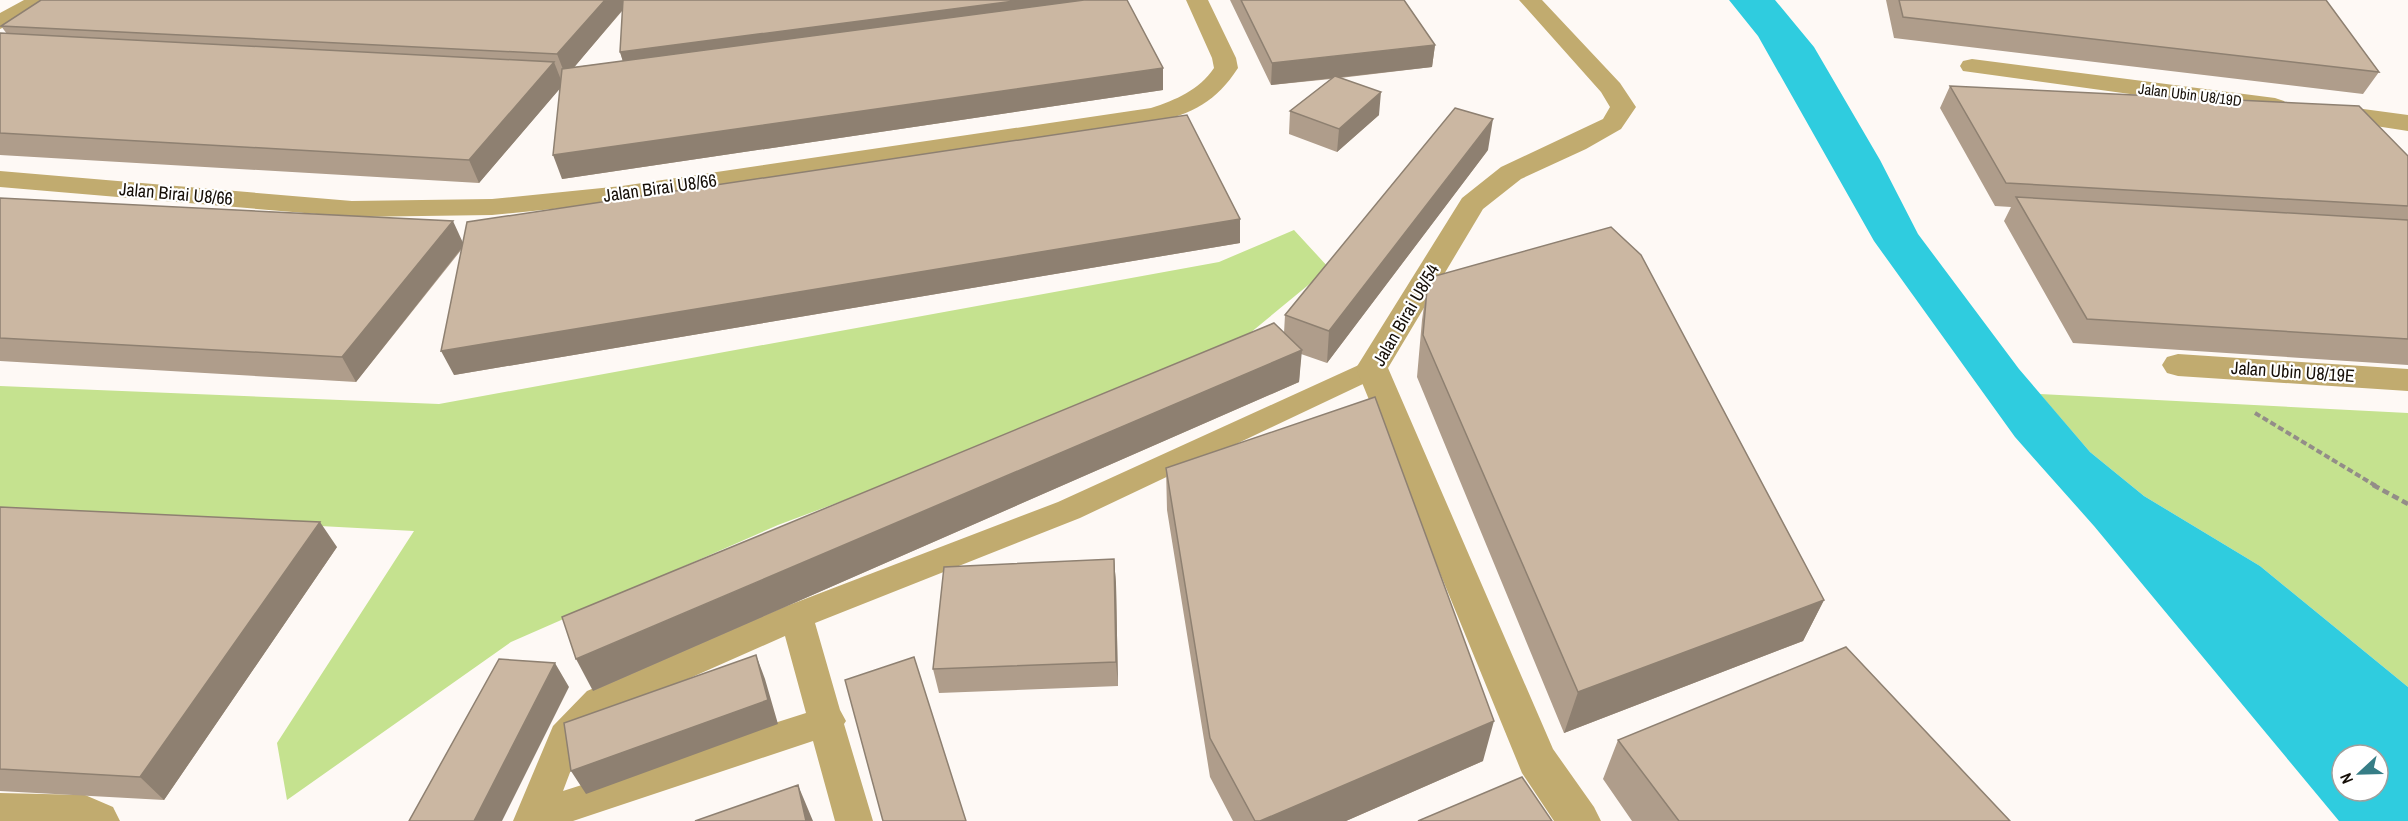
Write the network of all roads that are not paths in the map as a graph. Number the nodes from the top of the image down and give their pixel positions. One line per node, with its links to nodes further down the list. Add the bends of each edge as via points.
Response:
1 (41, 0): 4 (street)
2 (1197, 0): 7 (street, Jalan Birai U8/66, via 1226,68 1206,94 1188,105 1154,115 622,194 492,207 352,209)
3 (1530, 0): 9 (street, Jalan Birai U8/54, via 1611,88 1623,107 1612,124 1511,173 1472,204)
4 (0, 22)
5 (1972, 66): 6 (street, Jalan Ubin U8/19D)
6 (2408, 123)
7 (0, 180)
8 (2178, 364): 10 (street, Jalan Ubin U8/19E)
9 (1372, 368): 11 (lane, via 1069,510); 17 (street, Jalan Birai U8/54, via 1538,759)
10 (2408, 380)
11 (796, 616): 12 (lane); 14 (lane, via 599,702 566,737)
12 (828, 721): 14 (lane); 16 (lane)
13 (0, 813): 15 (street, via 85,815)
14 (533, 819)
15 (98, 821)
16 (854, 821)
17 (1580, 821)

